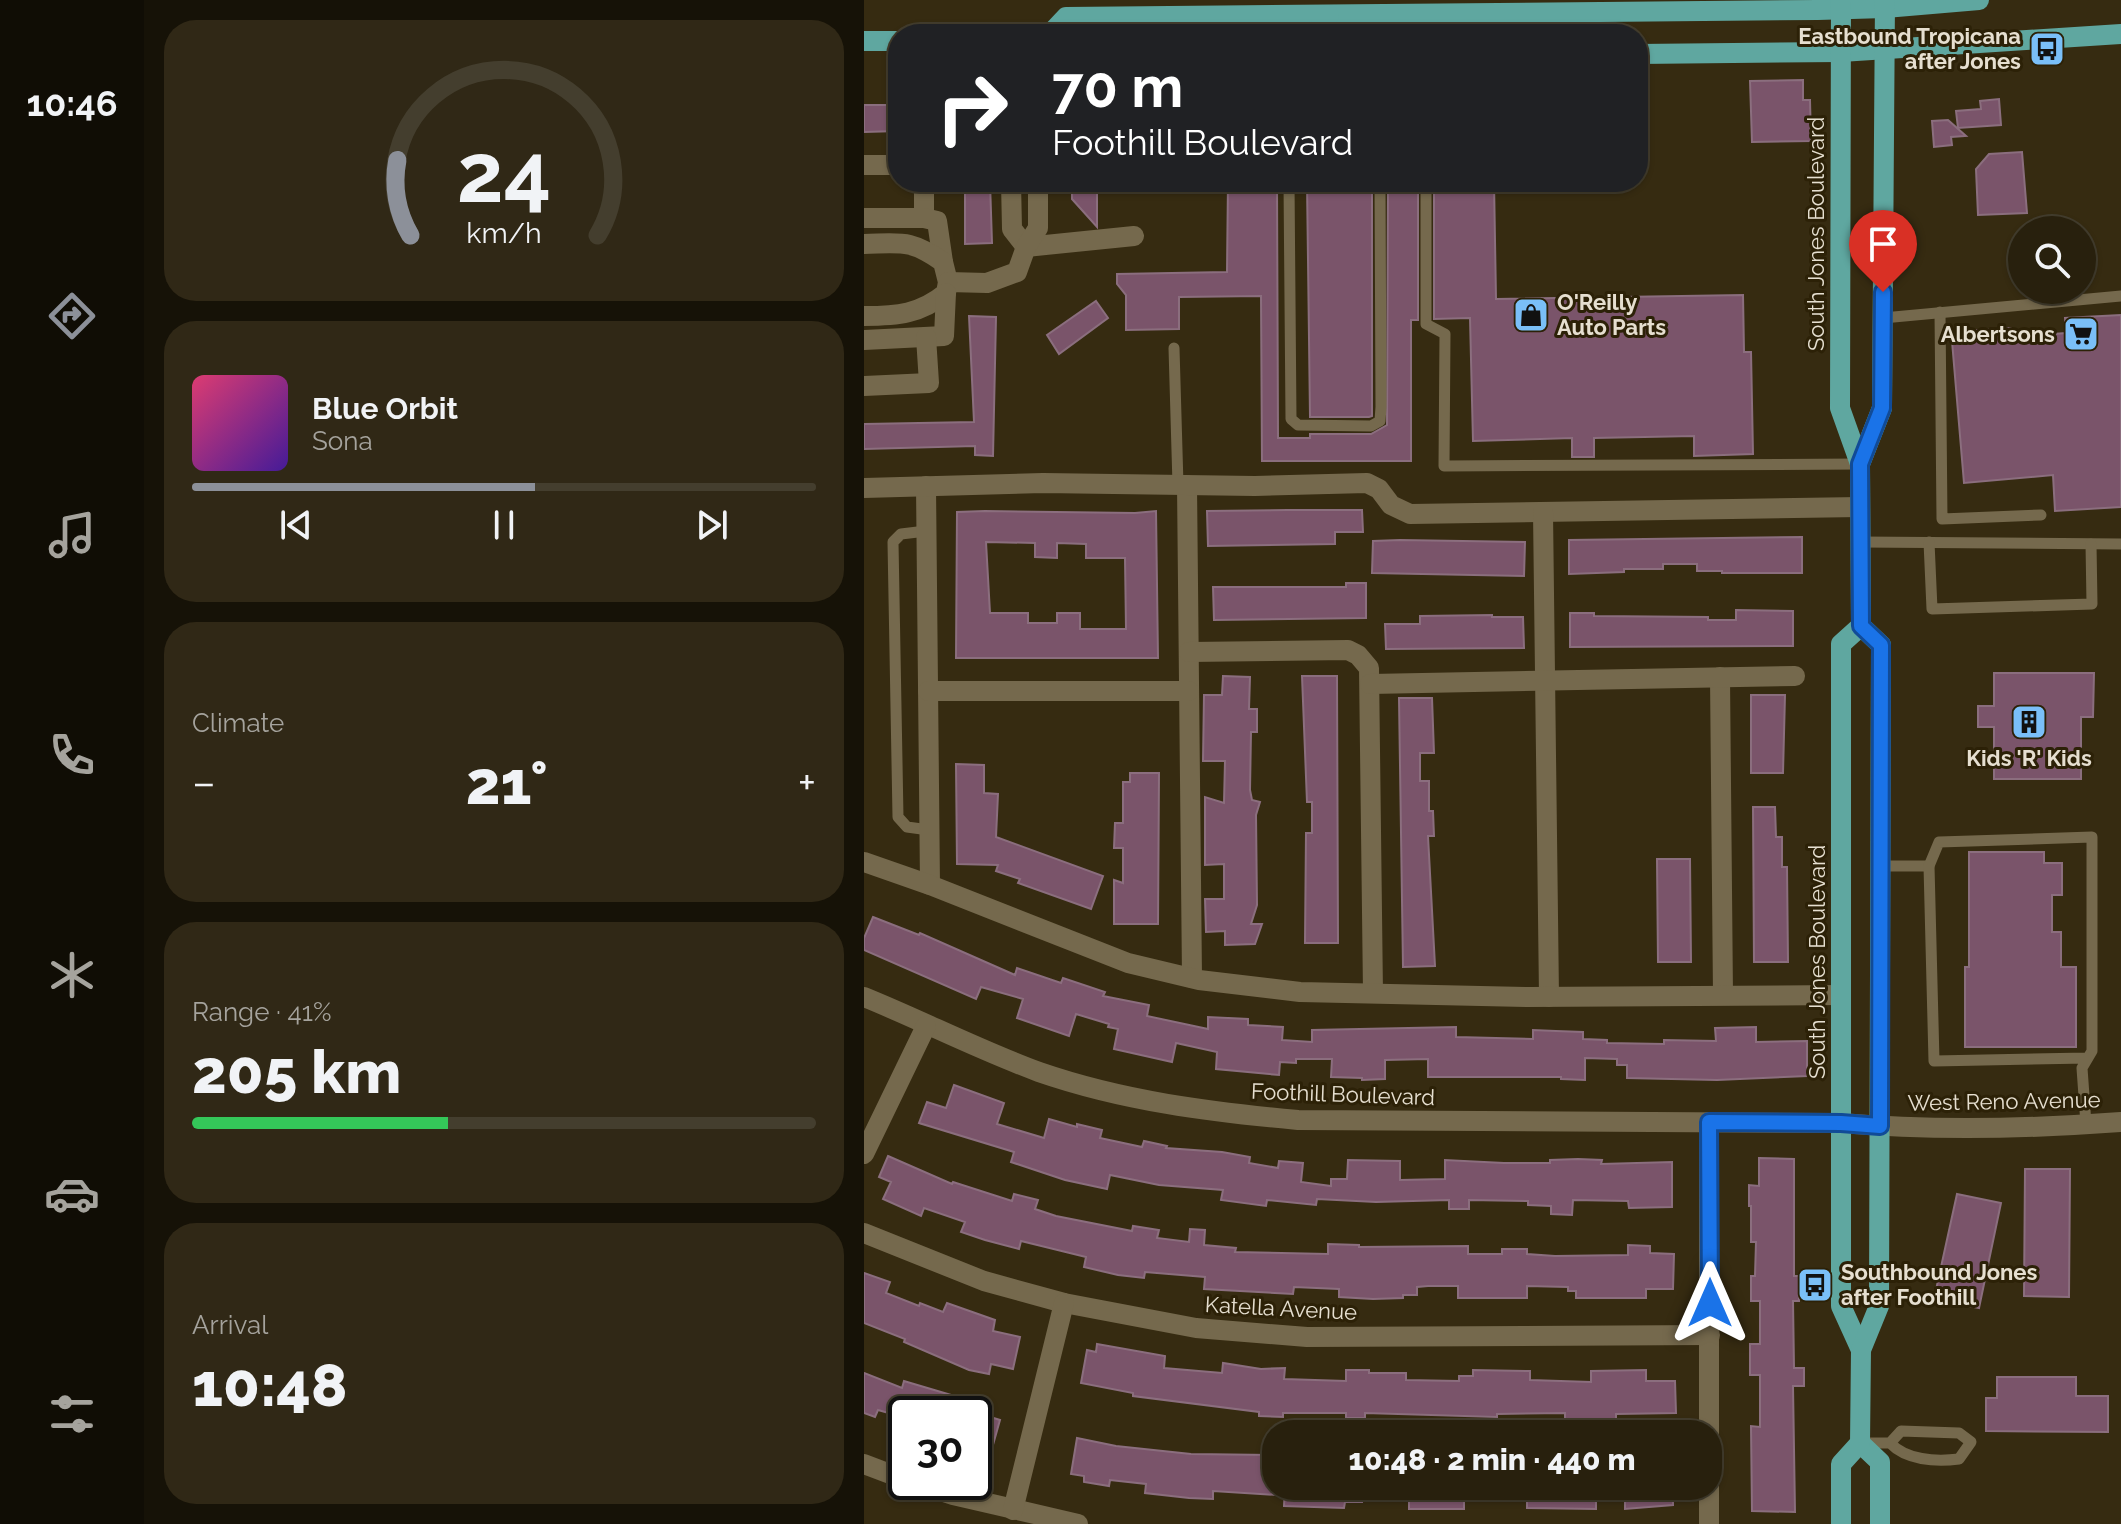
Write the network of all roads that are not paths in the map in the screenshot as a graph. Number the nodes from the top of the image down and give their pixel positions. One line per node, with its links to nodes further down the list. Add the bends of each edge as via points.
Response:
1 (1979, 0): 2 (main road)
2 (1944, 1): 4 (main road)
3 (1841, 4): 4 (main road); 5 (main road); 13 (main road, South Jones Boulevard)
4 (1885, 4): 12 (main road, South Jones Boulevard)
5 (1534, 6): 6 (main road)
6 (1329, 7): 7 (main road)
7 (1211, 8): 8 (main road, via 1066,17)
8 (1059, 24)
9 (2121, 34): 12 (main road)
10 (864, 41): 11 (main road)
11 (888, 41)
12 (1884, 50): 13 (main road); 32 (main road, South Jones Boulevard)
13 (1841, 52): 14 (main road); 37 (main road, South Jones Boulevard, via 1840,408)
14 (1648, 54)
15 (864, 165): 16 (street)
16 (888, 165)
17 (924, 192): 24 (street)
18 (1011, 192): 27 (street, via 1012,229)
19 (1038, 192): 27 (street, via 1038,228)
20 (1289, 192): 21 (lane, via 1291,419 1298,425 1371,426 1380,421 1381,407)
21 (1380, 192)
22 (1426, 192): 37 (lane, via 1426,324 1445,334 1444,466)
23 (864, 218): 24 (street)
24 (924, 218): 28 (street, via 937,221)
25 (1134, 236): 27 (street)
26 (864, 244): 28 (street, via 921,247)
27 (1026, 247): 28 (street, via 1017,272 987,283)
28 (946, 279): 31 (street, via 929,307 897,316); 33 (street, via 944,336)
29 (2121, 296): 30 (lane)
30 (1940, 312): 32 (lane); 43 (lane, via 1942,519)
31 (864, 316)
32 (1883, 318): 37 (main road, South Jones Boulevard, via 1882,408)
33 (926, 337): 34 (street); 36 (street, via 929,383)
34 (864, 340)
35 (1174, 348): 38 (lane)
36 (864, 386)
37 (1860, 464): 41 (main road, South Jones Boulevard)
38 (1182, 485): 39 (street); 42 (street, via 1367,483 1410,514); 50 (street)
39 (926, 486): 40 (street); 44 (street)
40 (864, 488)
41 (1860, 507): 42 (street); 45 (main road, South Jones Boulevard)
42 (1543, 512): 53 (street)
43 (2041, 515)
44 (926, 531): 55 (street); 57 (lane, via 901,534 893,542 893,606 898,817 907,827)
45 (1860, 542): 46 (lane); 49 (main road, South Jones Boulevard)
46 (1929, 542): 47 (lane); 47 (lane, via 1932,609 2092,604)
47 (2091, 544): 48 (lane)
48 (2121, 544)
49 (1861, 626): 59 (main road, South Jones Boulevard, via 1881,645); 65 (main road, South Jones Boulevard, via 1841,644)
50 (1189, 652): 54 (street, via 1348,650 1369,668); 56 (street)
51 (1795, 676): 52 (street)
52 (1720, 677): 53 (street); 64 (street)
53 (1544, 680): 54 (street); 67 (street)
54 (1370, 684): 63 (street)
55 (928, 691): 56 (street); 57 (street)
56 (1189, 691): 62 (street)
57 (929, 830): 61 (street)
58 (864, 862): 61 (street)
59 (1881, 866): 60 (lane); 74 (main road, South Jones Boulevard)
60 (1929, 866): 69 (lane, via 1934,1061); 69 (lane, via 1939,842 2092,837 2092,1051)
61 (930, 885): 62 (street, via 1128,963)
62 (1192, 978): 63 (street, via 1300,992)
63 (1373, 993): 67 (street)
64 (1723, 995): 65 (street); 67 (street)
65 (1841, 995): 72 (main road, South Jones Boulevard)
66 (864, 997): 68 (street, Foothill Boulevard)
67 (1549, 997)
68 (926, 1026): 70 (street, Foothill Boulevard, via 1097,1089 1226,1113 1298,1120); 75 (street)
69 (2087, 1058): 73 (lane, via 2082,1068)
70 (1709, 1122): 72 (street, Foothill Boulevard); 78 (street)
71 (2121, 1122): 73 (street, West Reno Avenue)
72 (1841, 1123): 74 (street, West Reno Avenue); 79 (main road, South Jones Boulevard, via 1841,1306)
73 (2086, 1124): 74 (street, West Reno Avenue)
74 (1880, 1126): 79 (main road, South Jones Boulevard, via 1879,1306)
75 (864, 1154)
76 (864, 1233): 77 (street, Katella Avenue, via 984,1281)
77 (1064, 1303): 78 (street, Katella Avenue, via 1196,1328 1307,1337); 85 (street)
78 (1710, 1335): 87 (street)
79 (1861, 1350): 80 (main road, South Jones Boulevard)
80 (1860, 1443): 81 (lane); 88 (main road, South Jones Boulevard, via 1841,1464); 89 (main road, via 1880,1462)
81 (1890, 1443): 81 (lane, via 1901,1454 1945,1461 1959,1459 1971,1442 1959,1433 1901,1431)
82 (864, 1464): 83 (street)
83 (888, 1473)
84 (973, 1500): 85 (street)
85 (1013, 1510): 86 (street)
86 (1078, 1524)
87 (1709, 1524)
88 (1841, 1524)
89 (1880, 1524)

